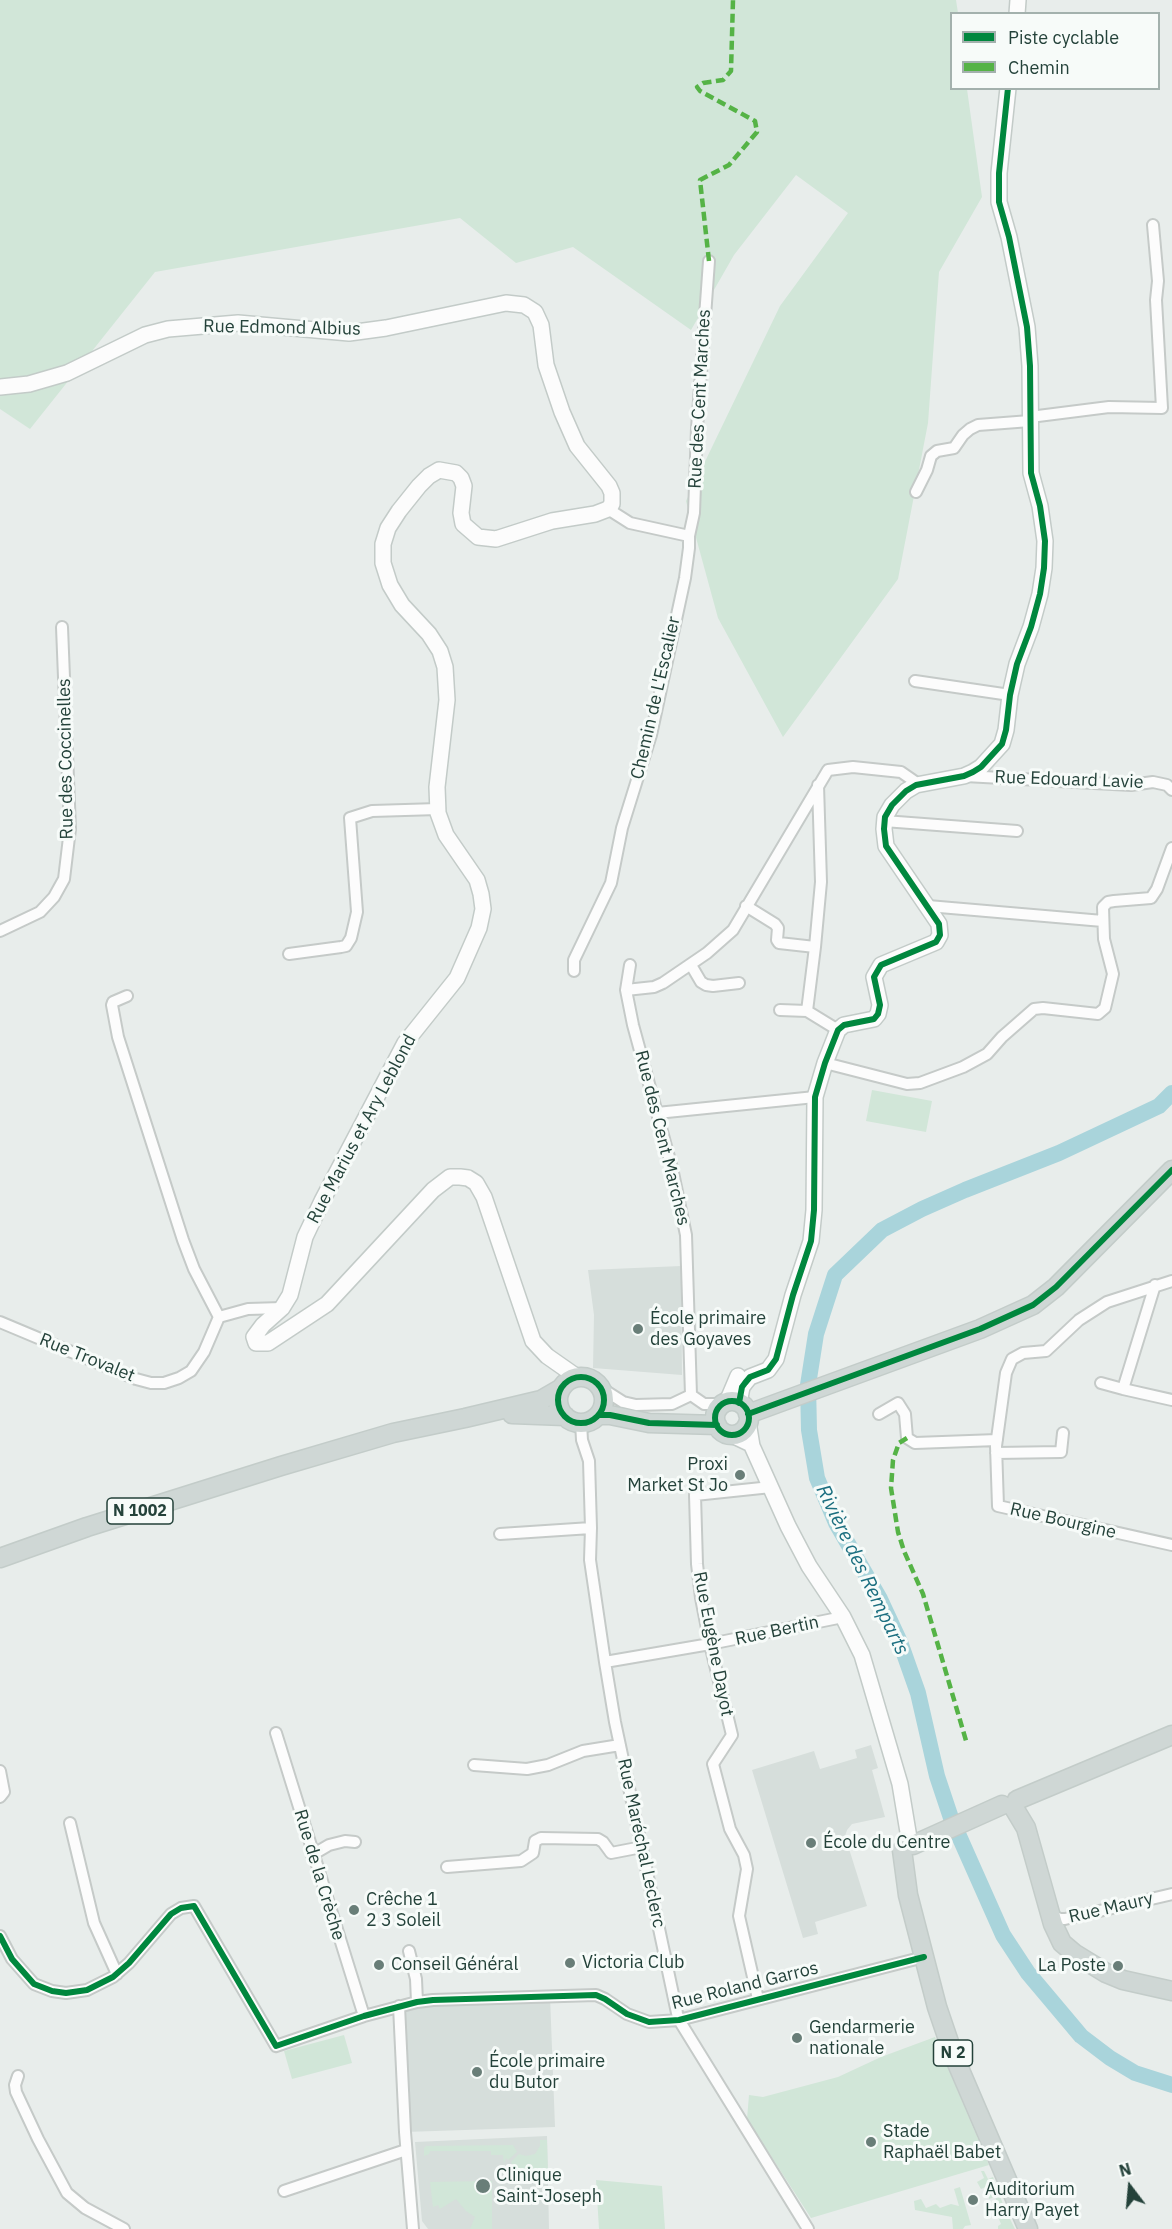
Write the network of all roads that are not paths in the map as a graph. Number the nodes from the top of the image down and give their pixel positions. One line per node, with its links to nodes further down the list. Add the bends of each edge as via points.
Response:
1 (1008, 90): 5 (main road, via 999,202 1027,327)
2 (1153, 225): 5 (street, via 1162,408 1109,407)
3 (709, 261): 8 (street, Rue des Cent Marches, via 694,513)
4 (0, 387): 7 (main road, Rue Edmond Albius, via 67,373 145,335 168,329 238,323 349,333 506,303 524,305 535,312 541,325 546,365 577,446 612,493)
5 (1030, 419): 6 (street, via 970,429 954,448 931,456); 11 (main road, via 1031,473 1045,541 1044,568)
6 (916, 492)
7 (608, 509): 8 (street, via 630,523); 16 (main road, Rue Marius et Ary Leblond, via 496,539 478,537 463,524 461,478 439,470 419,486 388,528 383,563 390,585 402,605 429,634 445,667 447,700)
8 (689, 536): 28 (street, Chemin de L'Escalier, via 685,578 651,735 622,828 611,883 574,960)
9 (62, 627): 23 (street, Rue des Coccinelles, via 70,829 64,879 40,912)
10 (915, 681): 11 (street)
11 (1010, 695): 12 (main road, via 1002,744 981,767)
12 (964, 776): 14 (main road); 15 (street, Rue Edouard Lavie, via 1131,785 1153,782)
13 (818, 785): 14 (street, via 828,770 853,767 901,772); 20 (street); 24 (street, via 821,882)
14 (916, 785): 17 (main road, via 892,805)
15 (1172, 790)
16 (438, 809): 25 (street, via 391,809 350,818 357,912 351,938 346,946); 41 (main road, Rue Marius et Ary Leblond, via 446,835 477,880 483,909 479,927 457,978 405,1043 322,1202 305,1237 292,1288)
17 (885, 821): 18 (street); 21 (main road, via 886,846)
18 (1017, 831)
19 (1172, 848): 22 (street, via 1151,898 1108,902 1103,907)
20 (746, 906): 24 (street, via 775,924 779,943); 27 (street, via 733,930)
21 (928, 906): 22 (street); 34 (main road, via 939,924 936,942 881,965 874,976 878,1014 867,1022 844,1025)
22 (1103, 921): 35 (street, via 1113,974 1105,1008 1098,1014 1034,1009 987,1054 920,1083 907,1084)
23 (0, 931)
24 (815, 947): 33 (street)
25 (289, 954)
26 (630, 965): 30 (street)
27 (691, 965): 29 (street, via 706,985); 30 (street, via 663,984)
28 (574, 971)
29 (739, 983)
30 (626, 990): 37 (street, Rue des Cent Marches)
31 (127, 996): 42 (street, via 112,1005 118,1037 183,1240)
32 (780, 1010): 33 (street)
33 (807, 1011): 34 (street)
34 (838, 1030): 35 (main road)
35 (825, 1063): 36 (main road)
36 (815, 1097): 37 (street); 52 (main road, via 813,1230 776,1359 768,1370 745,1383)
37 (657, 1113): 48 (street, Rue des Cent Marches, via 686,1234)
38 (1172, 1170): 52 (main road, via 1065,1279 1033,1305 980,1329 774,1404)
39 (1172, 1281): 40 (street, Rue Bourgine)
40 (1155, 1285): 46 (street); 57 (street, Rue Bourgine, via 1107,1302 1079,1320 1046,1351 1023,1353 1012,1359 1006,1373)
41 (282, 1308): 42 (street, via 248,1309); 45 (main road, Rue Marius et Ary Leblond, via 256,1332 256,1343 275,1339 327,1304 442,1182 450,1177 468,1178 484,1197 530,1334)
42 (219, 1317): 43 (street, Rue Trovalet, via 191,1371 164,1383 151,1383)
43 (0, 1322)
44 (1101, 1383): 46 (street)
45 (567, 1384): 47 (main road, via 591,1378); 54 (main road, N 1002, via 541,1400); 55 (main road, via 558,1403)
46 (1124, 1389): 49 (street)
47 (603, 1390): 48 (street, via 623,1402 642,1406 672,1404); 51 (main road, via 603,1409); 53 (main road)
48 (691, 1395): 52 (street)
49 (1172, 1400)
50 (879, 1414): 57 (street, via 898,1403 905,1414 907,1437 915,1443)
51 (599, 1415): 53 (main road); 55 (main road, via 594,1420)
52 (731, 1415): 53 (main road, via 697,1424 649,1423); 59 (main road, via 751,1444)
53 (624, 1417)
54 (465, 1418): 55 (main road, N 1002, via 514,1414); 63 (main road, N 1002, via 393,1433 281,1466)
55 (573, 1420): 60 (street, Rue Maréchal Leclerc, via 588,1461)
56 (1063, 1433): 58 (street, via 1061,1452)
57 (997, 1440): 58 (street, Rue Bourgine)
58 (996, 1453): 62 (street, Rue Bourgine, via 998,1506)
59 (771, 1487): 64 (main road, via 809,1566); 65 (street, Rue Eugène Dayot, via 695,1495 697,1564)
60 (591, 1528): 61 (street); 66 (street, Rue Maréchal Leclerc, via 590,1560)
61 (500, 1534)
62 (1172, 1545)
63 (0, 1558)
64 (843, 1617): 65 (street, Rue Bertin); 76 (main road, via 862,1655 900,1784)
65 (710, 1644): 66 (street, Rue Bertin); 87 (street, Rue Eugène Dayot, via 732,1735 713,1764 730,1829 747,1869 739,1916)
66 (605, 1662): 69 (street, Rue Maréchal Leclerc)
67 (276, 1733): 78 (street, Rue de la Crèche)
68 (1172, 1735): 73 (main road)
69 (620, 1745): 70 (street, via 583,1751 527,1769); 77 (street, Rue Maréchal Leclerc)
70 (474, 1765)
71 (0, 1771): 72 (street)
72 (0, 1797)
73 (1005, 1806): 76 (main road); 81 (main road, via 1026,1828)
74 (70, 1823): 85 (street, via 94,1923)
75 (355, 1842): 78 (street, via 329,1845)
76 (910, 1842): 84 (main road, N 2, via 904,1869)
77 (642, 1847): 79 (street, via 611,1853 598,1839 541,1838 535,1841 533,1853 521,1861); 91 (street, Rue Maréchal Leclerc)
78 (312, 1855): 90 (street, Rue de la Crèche)
79 (447, 1867)
80 (1172, 1894): 81 (street, Rue Maury, via 1060,1920)
81 (1050, 1915): 86 (main road, via 1062,1942 1075,1954 1123,1980)
82 (0, 1935): 85 (street, via 21,1971 34,1984 52,1991 87,1990)
83 (409, 1951): 88 (street)
84 (924, 1957): 87 (street, Rue Roland Garros); 98 (main road, N 2, via 953,2054)
85 (117, 1974): 90 (street, Rue Roland Garros, via 171,1914 194,1906 276,2046)
86 (1172, 1991)
87 (758, 1999): 91 (street, Rue Roland Garros)
88 (417, 2002): 89 (street, Rue Roland Garros); 91 (street, Rue Roland Garros, via 596,1995 649,2022)
89 (399, 2006): 90 (street, Rue Roland Garros); 93 (street)
90 (364, 2016)
91 (679, 2020): 97 (street, Rue Maréchal Leclerc)
92 (18, 2076): 95 (street, via 16,2092 68,2193 85,2208)
93 (406, 2150): 94 (street); 96 (street)
94 (284, 2191)
95 (124, 2229)
96 (413, 2229)
97 (808, 2229)
98 (1028, 2229)

